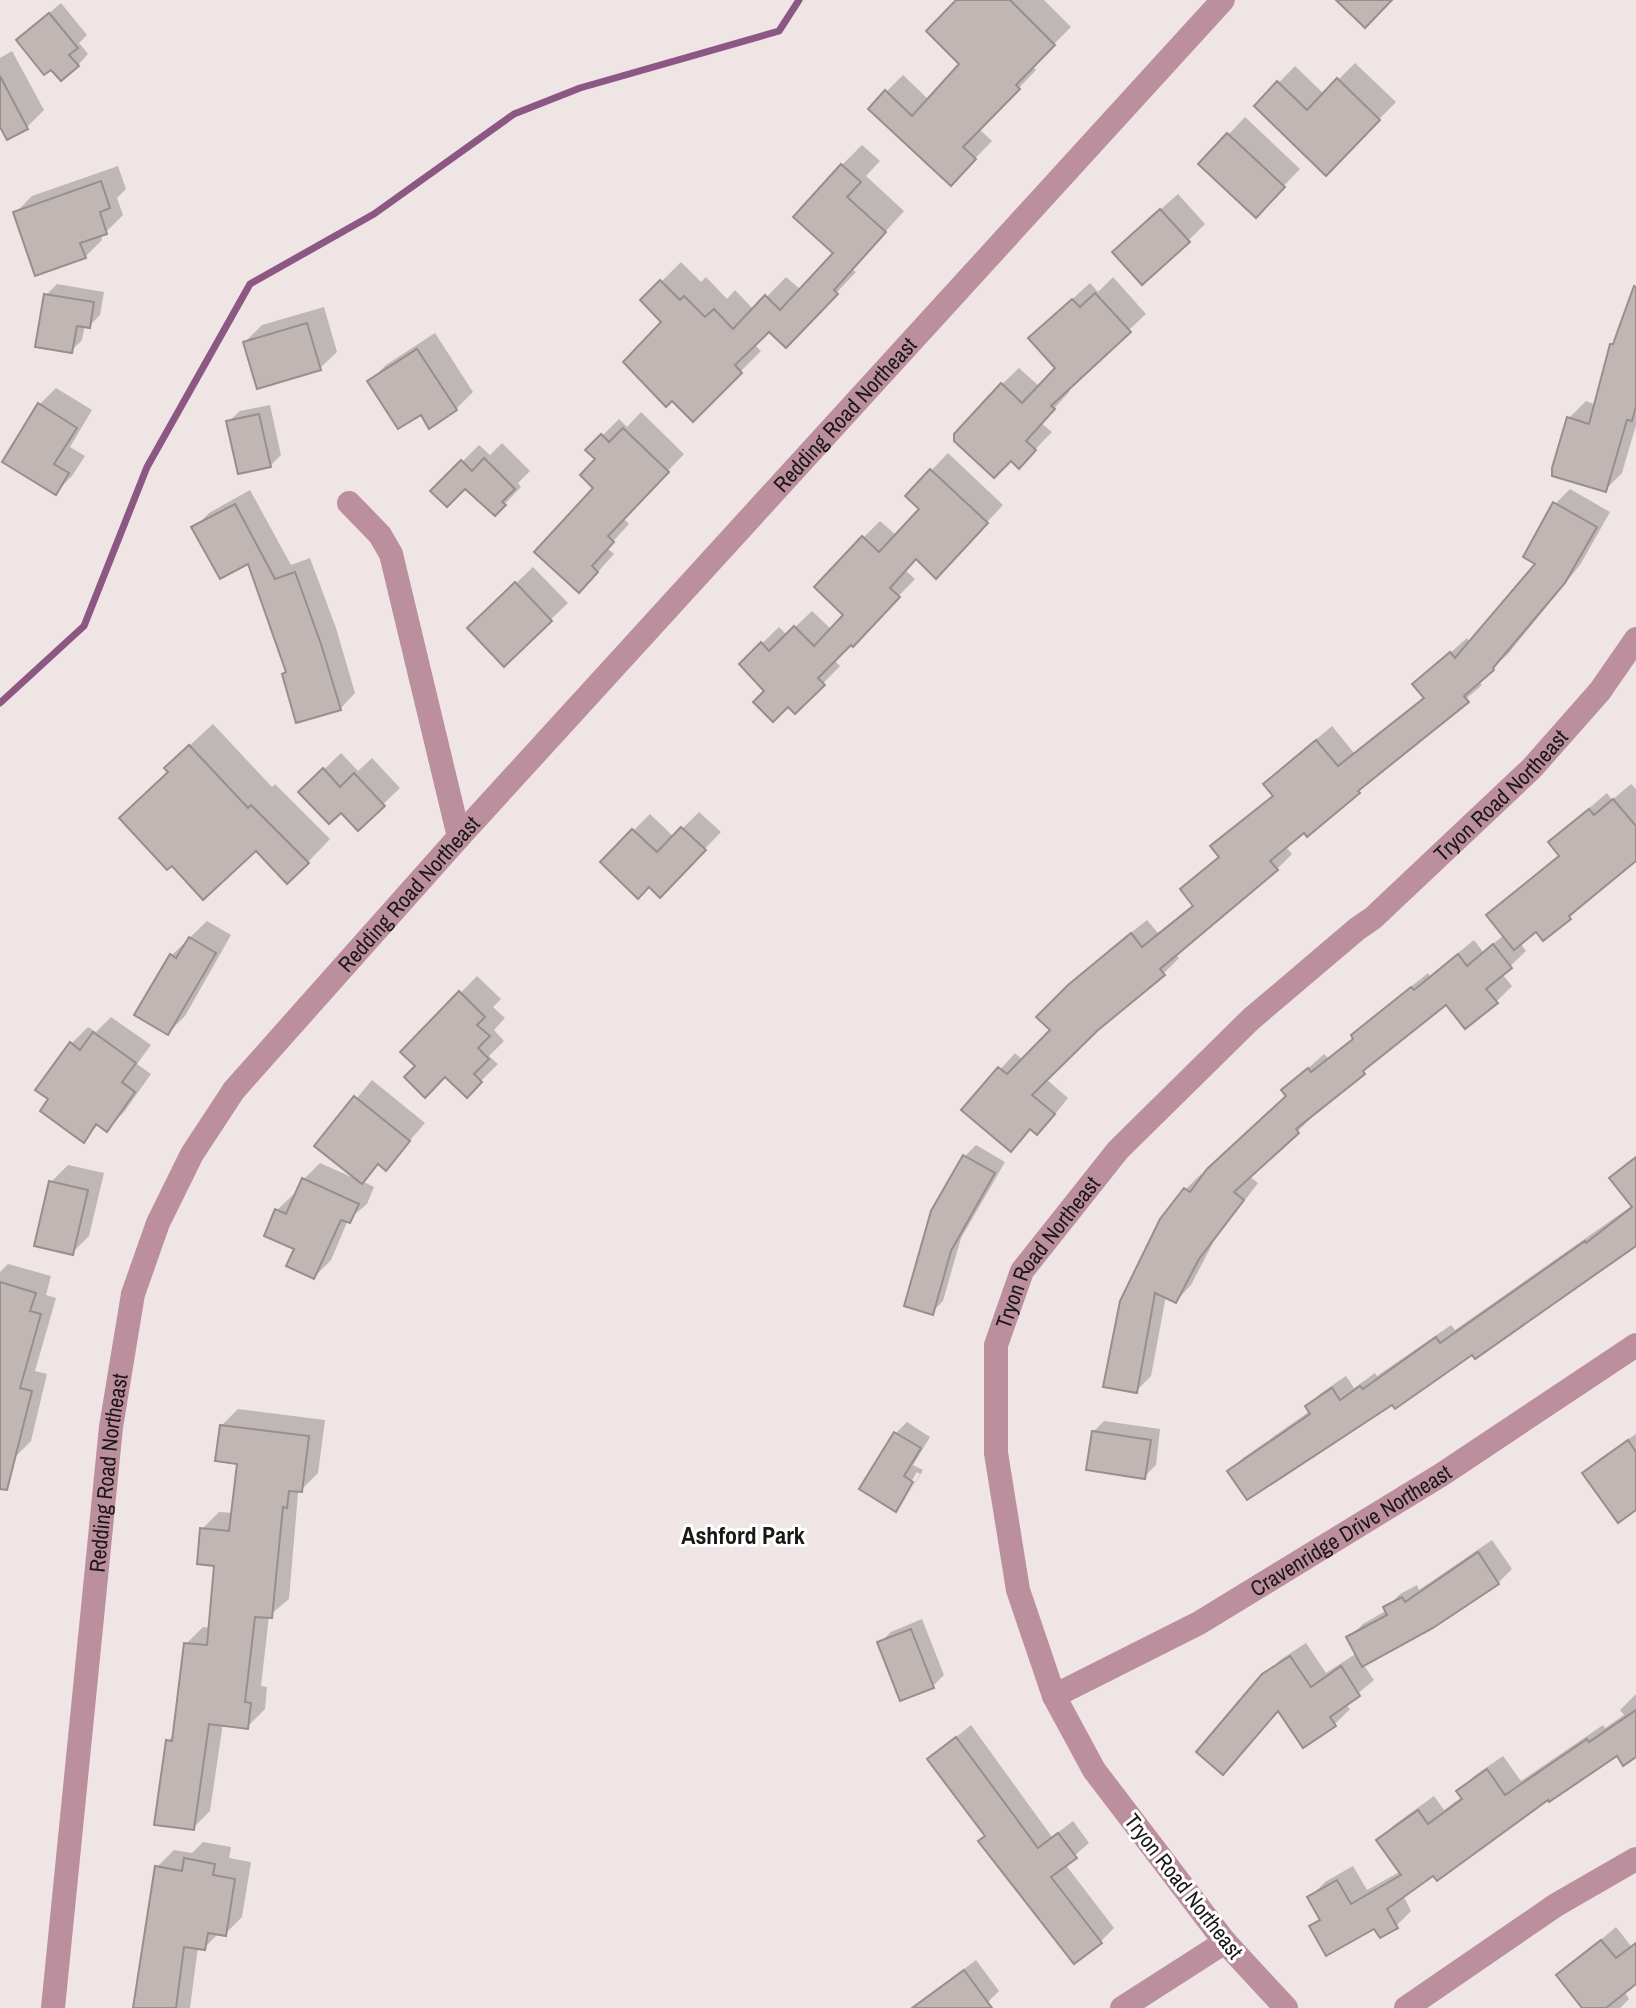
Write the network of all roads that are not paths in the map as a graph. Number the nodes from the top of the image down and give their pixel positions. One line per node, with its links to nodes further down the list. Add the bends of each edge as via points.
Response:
1 (1223, 0): 4 (street, Redding Road Northeast)
2 (349, 503): 4 (street, via 391,554)
3 (1636, 639): 6 (street, Tryon Road Northeast, via 1600,691 1532,768 1373,918 1239,1030 1118,1150 1022,1271 996,1345 996,1453 1018,1590)
4 (459, 837): 9 (street, Redding Road Northeast, via 234,1090 192,1154 158,1223 133,1294 111,1427)
5 (1636, 1345): 6 (street, Cravenridge Drive Northeast, via 1441,1475 1212,1615)
6 (1054, 1696): 8 (street, Tryon Road Northeast, via 1094,1770)
7 (1636, 1859): 12 (street, via 1556,1905)
8 (1225, 1942): 10 (street); 11 (street, Tryon Road Northeast)
9 (53, 2008)
10 (1122, 2008)
11 (1286, 2008)
12 (1406, 2008)

